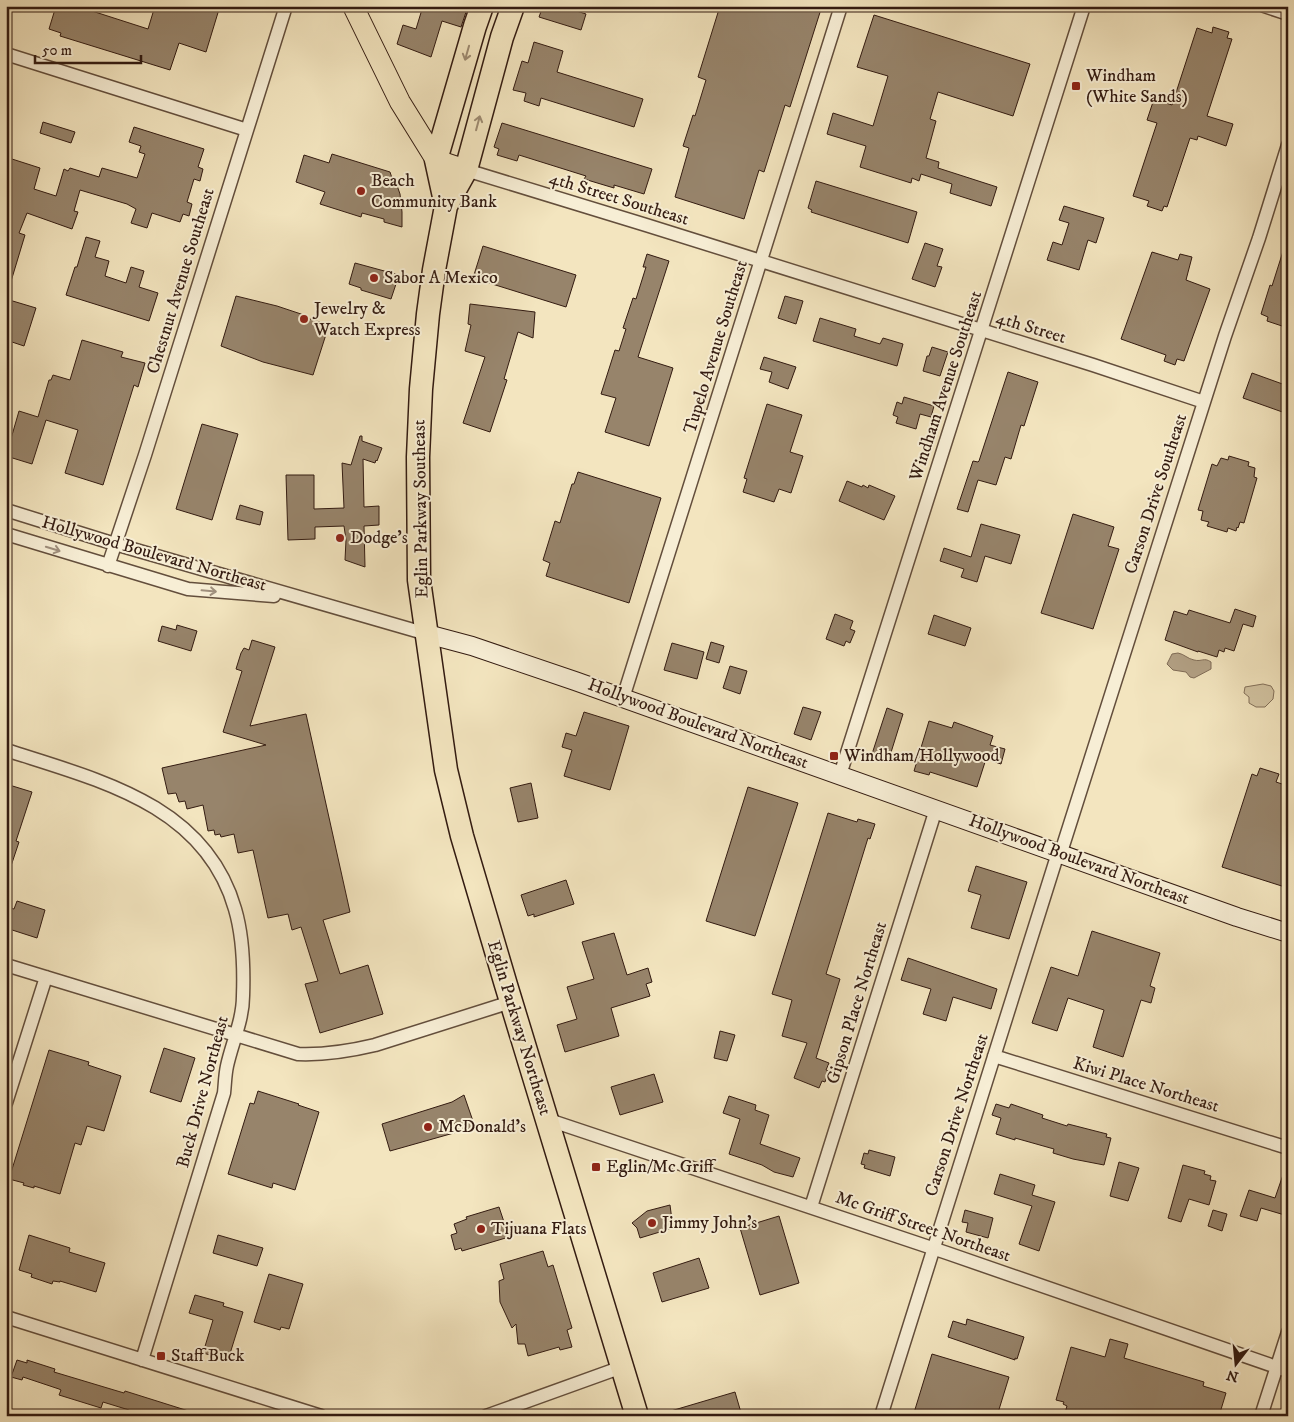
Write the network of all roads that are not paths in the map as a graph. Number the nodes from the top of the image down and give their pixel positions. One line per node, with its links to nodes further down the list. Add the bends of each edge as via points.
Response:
1 (286, 6): 10 (street, Chestnut Avenue Southeast)
2 (353, 6): 12 (main road, via 400,102)
3 (482, 6): 12 (highway, Eglin Parkway Southeast, one-way to 12)
4 (513, 6): 13 (highway, Eglin Parkway Southeast, one-way to 4)
5 (841, 6): 15 (street, Tupelo Avenue Southeast)
6 (1084, 6): 16 (street, Windham Avenue Southeast)
7 (1264, 6): 8 (street)
8 (1288, 14)
9 (6, 54): 10 (street)
10 (247, 130): 20 (street, Chestnut Avenue Southeast)
11 (1288, 145): 17 (street, Carson Drive Southeast)
12 (436, 160): 13 (main road); 14 (highway, Eglin Parkway Southeast)
13 (466, 170): 14 (highway, Eglin Parkway Southeast); 15 (street, 4th Street Southeast)
14 (446, 206): 23 (highway, Eglin Parkway Southeast, via 428,314 421,389 419,580)
15 (761, 261): 16 (street, 4th Street); 24 (street, Tupelo Avenue Southeast)
16 (982, 331): 17 (street, 4th Street); 26 (street, Windham Avenue Southeast)
17 (1204, 402): 28 (street, Carson Drive Southeast, via 1062,849)
18 (6, 510): 20 (street, Hollywood Boulevard Northeast)
19 (6, 534): 21 (street, Hollywood Boulevard Northeast, one-way to 21)
20 (115, 544): 21 (street, Chestnut Avenue Southeast); 22 (street, Hollywood Boulevard Northeast)
21 (108, 566): 22 (street, Hollywood Boulevard Northeast, one-way to 22, via 188,589)
22 (302, 597): 23 (street, Hollywood Boulevard Northeast)
23 (427, 634): 24 (street, Hollywood Boulevard Northeast); 32 (highway, Eglin Parkway Northeast, via 446,770 471,869)
24 (624, 698): 26 (street, Hollywood Boulevard Northeast)
25 (6, 750): 33 (street, Buck Drive Northeast, via 128,793 165,814 197,840 220,872 236,911 243,998)
26 (840, 775): 27 (street, Hollywood Boulevard Northeast)
27 (936, 809): 28 (street, Hollywood Boulevard Northeast); 38 (street, Gipson Place Northeast)
28 (1058, 853): 29 (street, Hollywood Boulevard Northeast); 34 (street, Carson Drive Northeast)
29 (1288, 934)
30 (6, 965): 31 (street)
31 (46, 977): 33 (street); 35 (street)
32 (511, 1002): 33 (street, via 375,1045 316,1055 298,1054); 36 (highway, Eglin Parkway Northeast)
33 (235, 1035): 42 (street, Buck Drive Northeast, via 226,1068 224,1093)
34 (994, 1056): 37 (street, Kiwi Place Northeast); 39 (street, Carson Drive Northeast)
35 (6, 1103)
36 (546, 1119): 38 (street, Mc Griff Street Northeast); 43 (highway, Eglin Parkway Northeast)
37 (1288, 1148)
38 (811, 1207): 39 (street, Mc Griff Street Northeast)
39 (933, 1248): 44 (street, Mc Griff Street Northeast); 48 (street, Carson Drive Northeast)
40 (6, 1317): 42 (street)
41 (1288, 1332): 44 (street)
42 (142, 1360): 45 (street)
43 (622, 1367): 46 (street); 47 (highway, Eglin Parkway Northeast)
44 (1282, 1369): 49 (street)
45 (312, 1414)
46 (486, 1416)
47 (637, 1416)
48 (881, 1416)
49 (1261, 1416)

